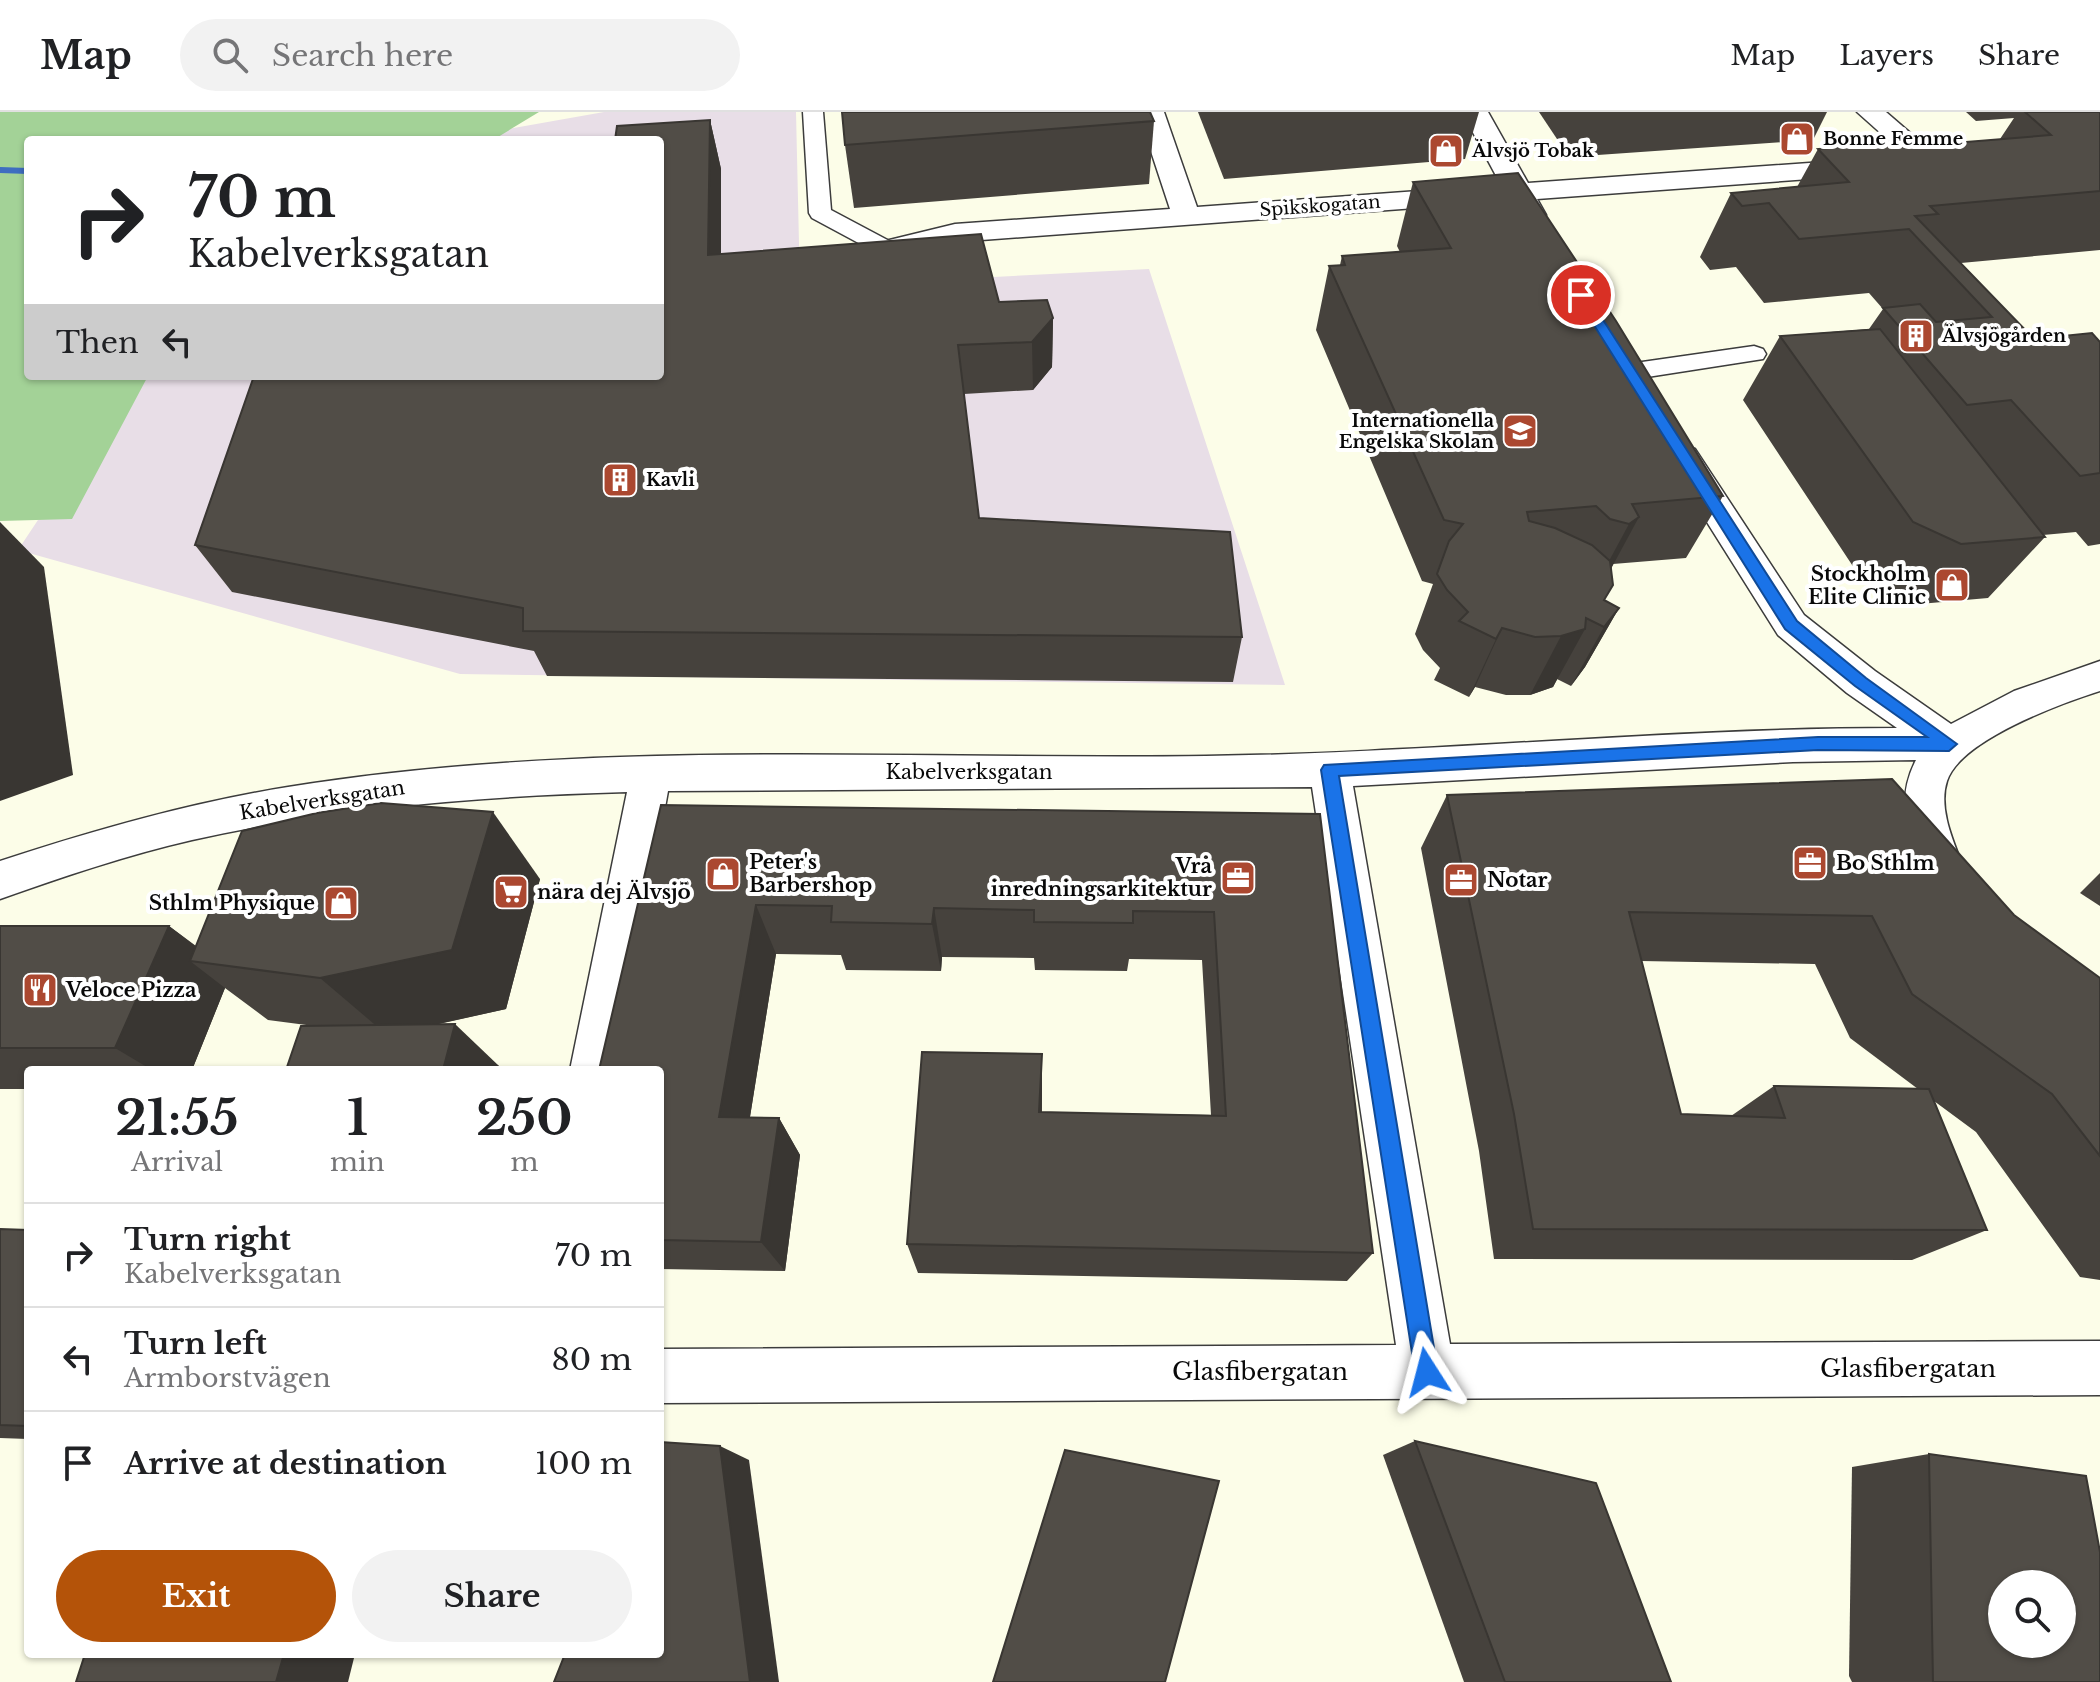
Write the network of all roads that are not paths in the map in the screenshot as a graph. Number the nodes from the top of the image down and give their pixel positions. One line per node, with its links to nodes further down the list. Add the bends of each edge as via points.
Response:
1 (813, 112): 8 (lane, Spikskogatan, via 820,213)
2 (1151, 112): 6 (street)
3 (1475, 112): 5 (street)
4 (1870, 112): 5 (street, Spikskogatan, via 1931,163)
5 (1518, 192): 6 (street, Spikskogatan); 7 (street)
6 (1186, 215): 8 (street, Spikskogatan, via 955,233)
7 (1549, 244)
8 (887, 249)
9 (1754, 354): 10 (lane)
10 (1620, 359): 12 (street, via 1791,625)
11 (2100, 676): 12 (street, via 2034,697)
12 (1949, 744): 13 (street, Kabelverksgatan, via 1818,743); 16 (street, via 1926,780 1924,809 1946,881)
13 (1330, 770): 14 (street, Kabelverksgatan); 19 (street)
14 (651, 773): 15 (street, Kabelverksgatan, via 409,787 200,819 57,858); 17 (street)
15 (0, 880)
16 (1967, 913)
17 (595, 1066)
18 (2100, 1368): 19 (street, Glasfibergatan)
19 (1427, 1372): 20 (street, Glasfibergatan)
20 (664, 1376)

